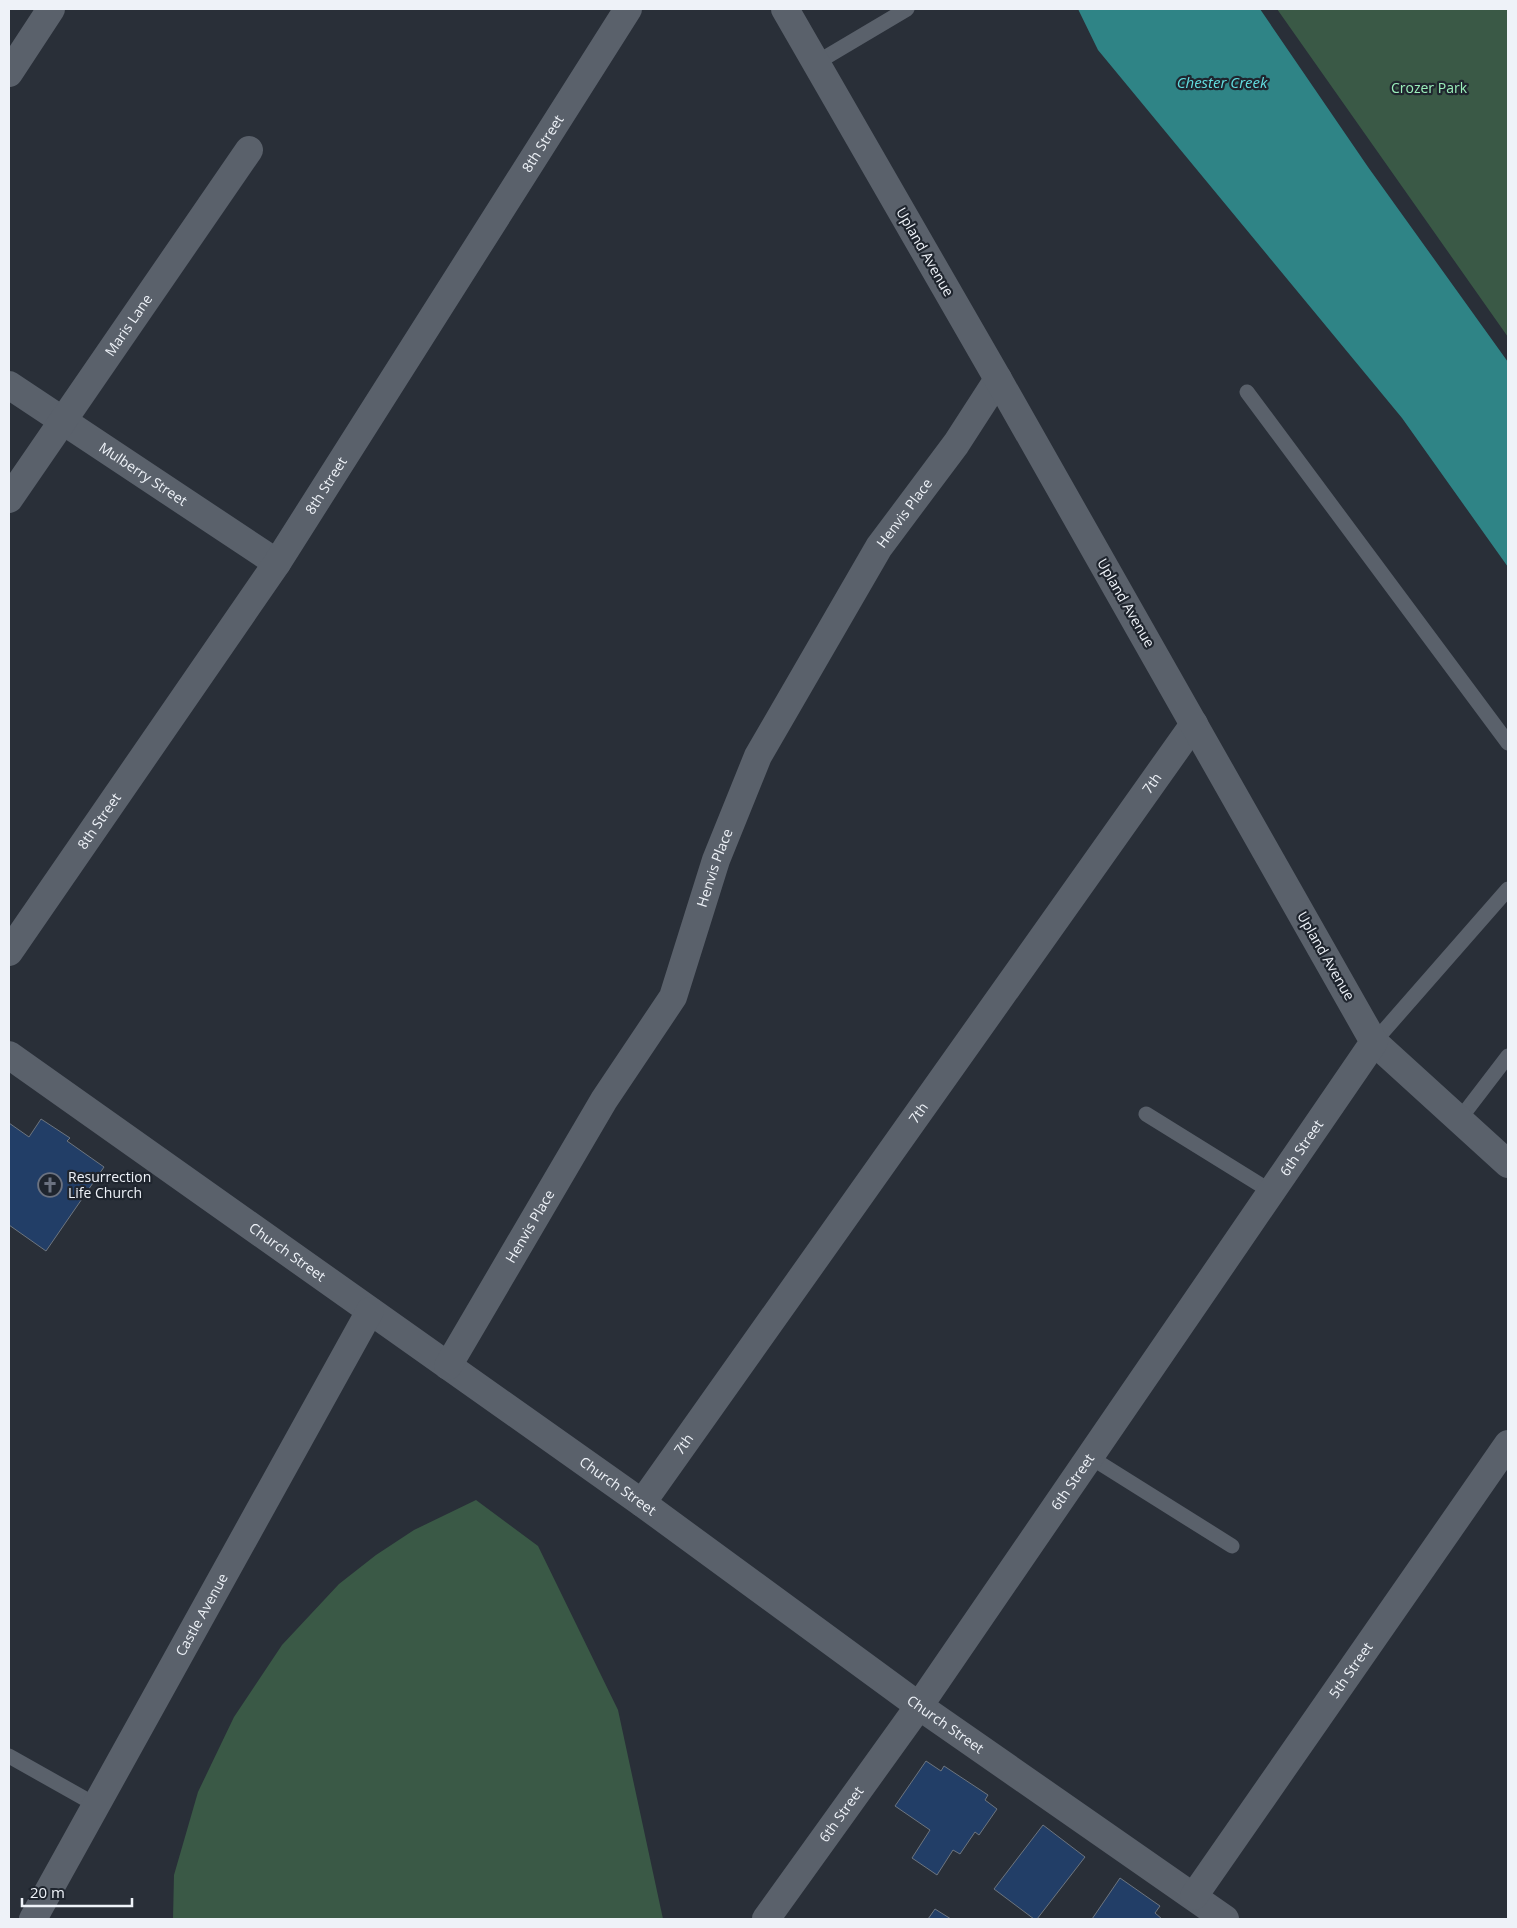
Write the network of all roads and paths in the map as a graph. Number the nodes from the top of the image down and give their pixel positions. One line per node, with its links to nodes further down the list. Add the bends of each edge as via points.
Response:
1 (51, 9): 6 (street)
2 (628, 9): 13 (street, 8th Street)
3 (785, 9): 5 (street, Upland Avenue)
4 (907, 9): 5 (lane)
5 (816, 63): 8 (street, Upland Avenue)
6 (9, 73)
7 (249, 150): 11 (street, Maris Lane)
8 (998, 378): 14 (street, Upland Avenue); 26 (street, Henvis Place, via 956,444 879,547 758,756 716,860 673,997 604,1100)
9 (9, 385): 11 (street, Mulberry Street)
10 (1247, 392): 15 (lane)
11 (61, 421): 12 (street, Maris Lane); 13 (street, Mulberry Street)
12 (9, 499)
13 (277, 563): 17 (street, 8th Street)
14 (1194, 724): 18 (street, Upland Avenue); 29 (street, 7th)
15 (1508, 743)
16 (1508, 889): 18 (lane)
17 (9, 952)
18 (1374, 1042): 22 (street, Upland Avenue); 24 (street, 6th Street)
19 (9, 1055): 25 (street, Church Street)
20 (1508, 1056): 22 (lane)
21 (1146, 1114): 24 (lane)
22 (1460, 1120): 23 (street, Upland Avenue)
23 (1508, 1164)
24 (1272, 1192): 28 (street, 6th Street)
25 (370, 1311): 26 (street, Church Street); 33 (street, Castle Avenue)
26 (448, 1366): 29 (street, Church Street)
27 (1508, 1444): 34 (street, 5th Street)
28 (1090, 1457): 30 (lane); 31 (street, 6th Street)
29 (642, 1503): 31 (street, Church Street)
30 (1232, 1546)
31 (919, 1706): 34 (street, Church Street); 36 (street, 6th Street)
32 (9, 1756): 33 (lane)
33 (96, 1805): 35 (street, Castle Avenue)
34 (1194, 1896): 37 (street, Church Street)
35 (33, 1919)
36 (766, 1919)
37 (1225, 1919)

